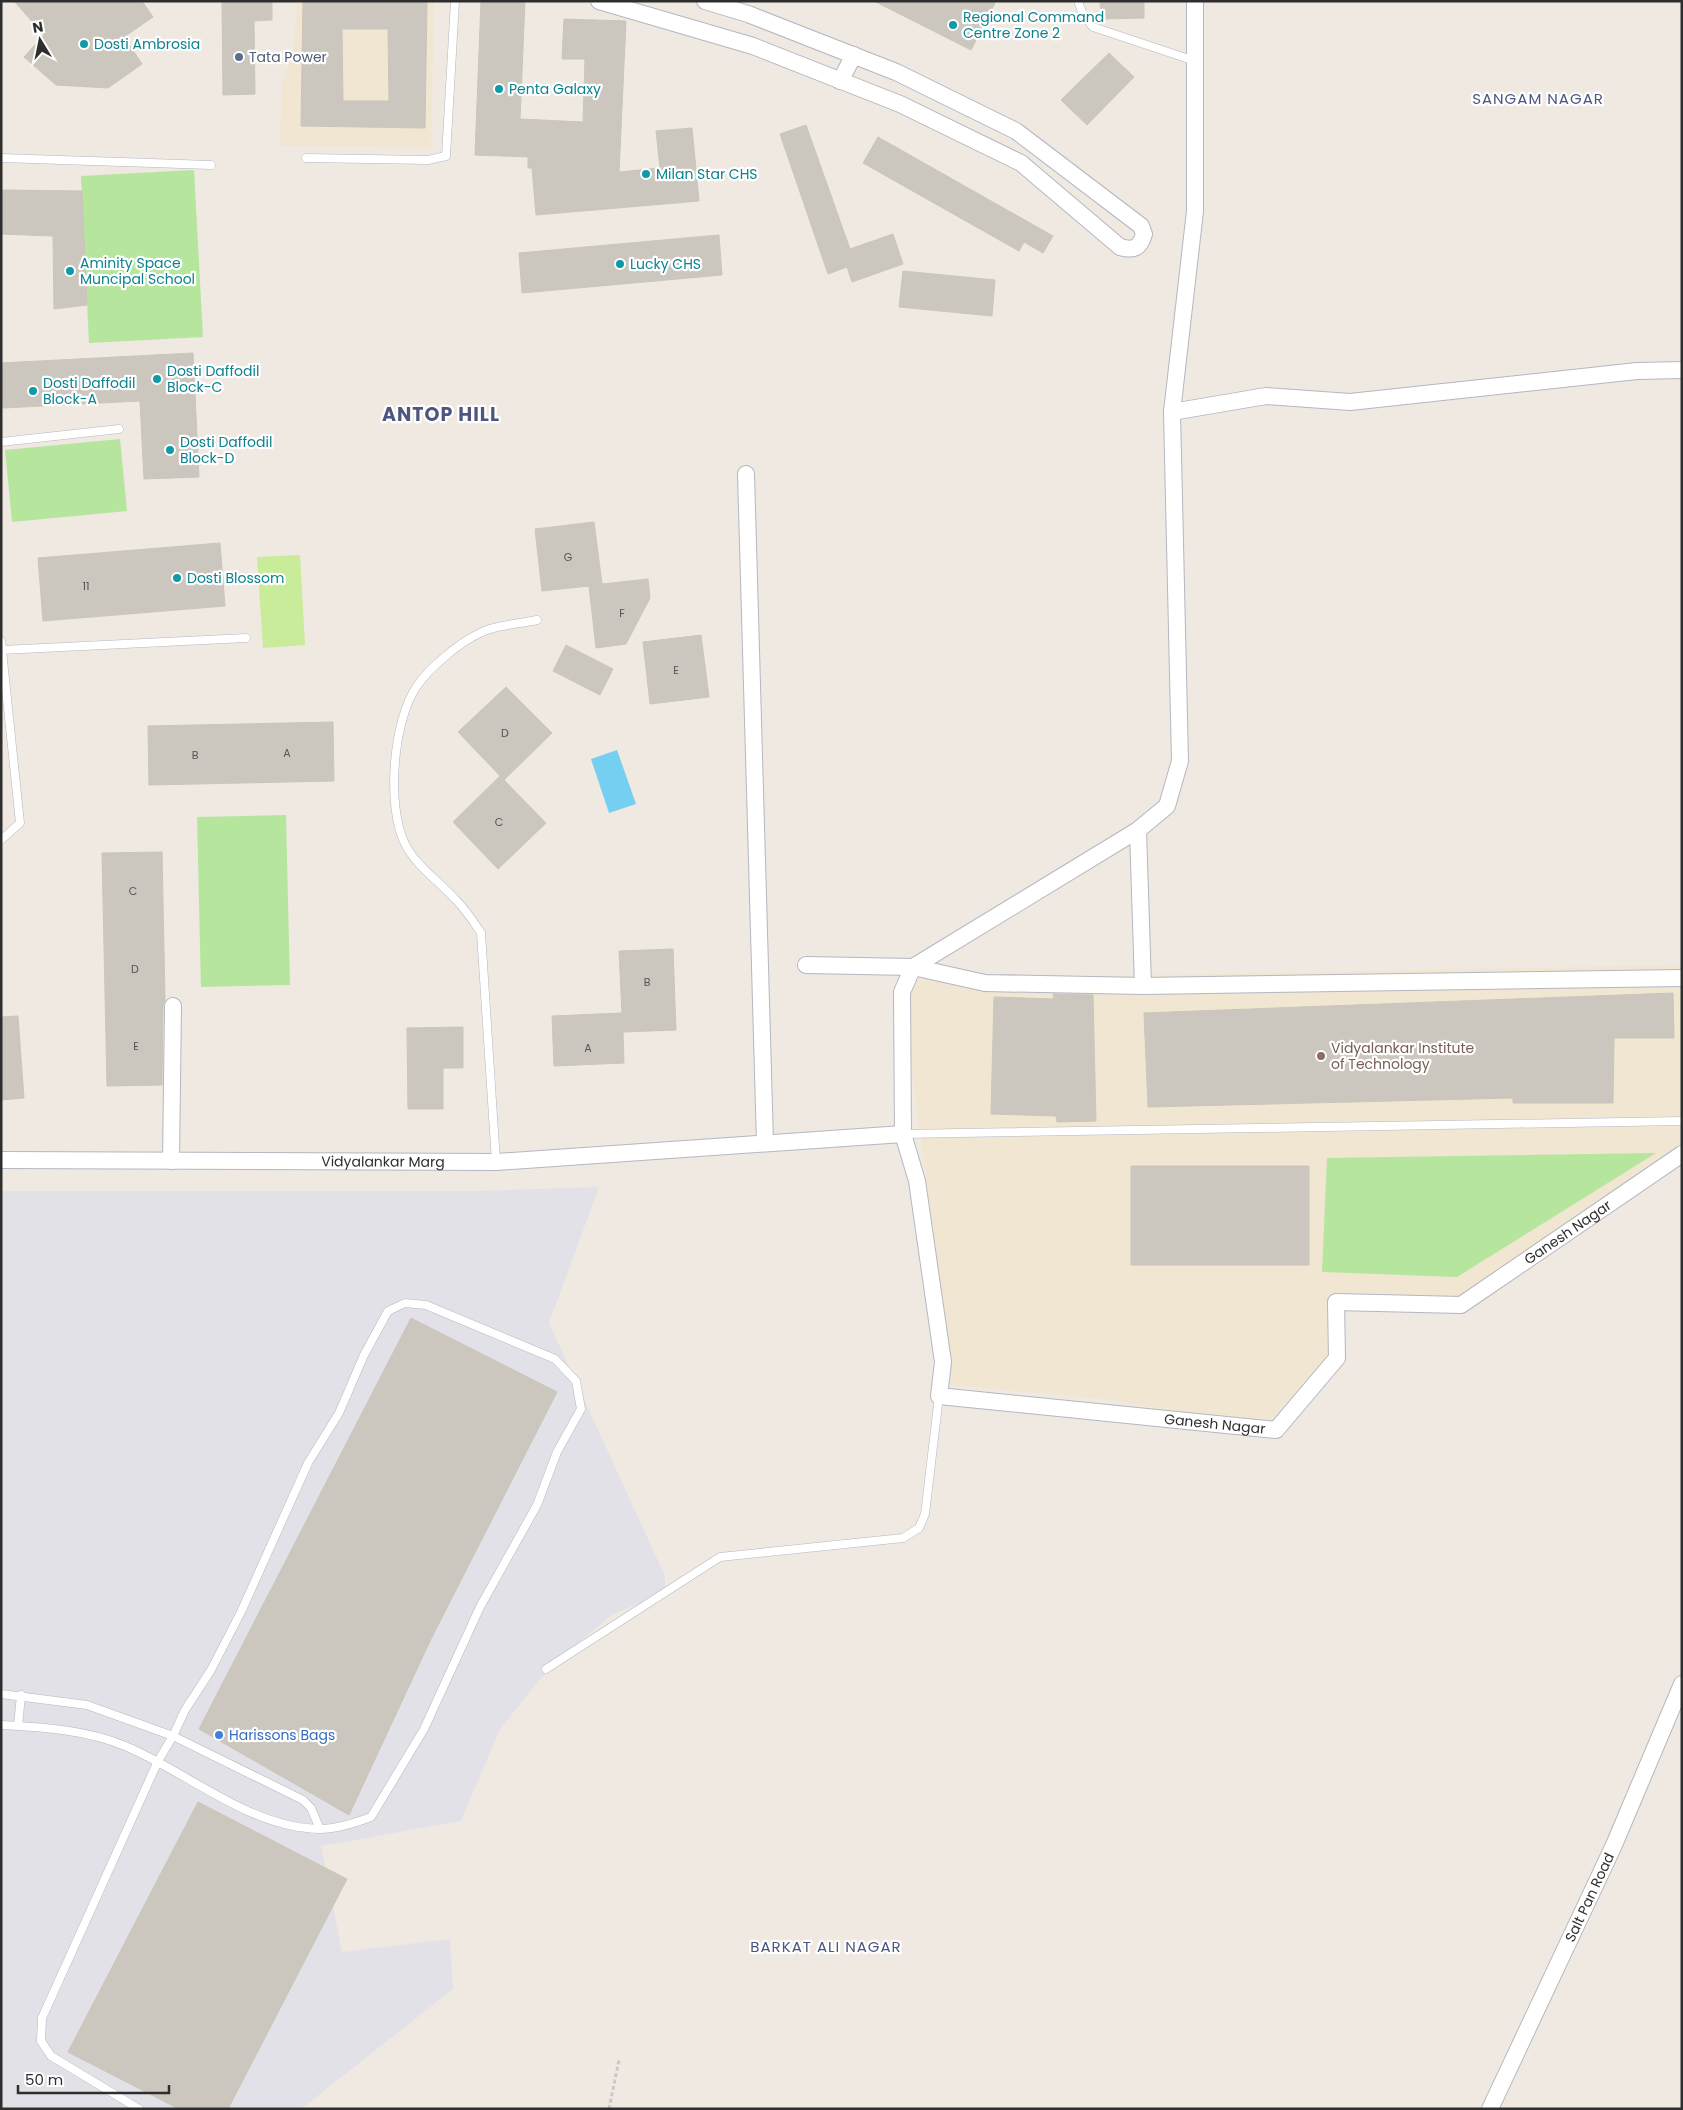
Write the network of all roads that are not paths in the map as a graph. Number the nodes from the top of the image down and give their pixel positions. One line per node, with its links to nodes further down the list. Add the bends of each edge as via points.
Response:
1 (454, 1): 10 (lane, via 446,156 428,160)
2 (599, 1): 8 (street, via 753,46)
3 (705, 1): 6 (street)
4 (1078, 1): 7 (lane, via 1083,15 1093,27)
5 (1195, 1): 7 (street)
6 (854, 55): 8 (street); 8 (street, via 1016,131 1141,226 1144,234 1140,246 1131,250 1120,246 1021,163 900,104)
7 (1196, 62): 13 (street, via 1195,212)
8 (840, 81)
9 (1, 158): 11 (lane)
10 (306, 158)
11 (211, 165)
12 (1682, 370): 13 (street, via 1637,371 1350,402 1266,396)
13 (1172, 412): 21 (street, via 1180,761 1167,806)
14 (119, 429): 15 (lane)
15 (1, 442)
16 (746, 474): 30 (street)
17 (537, 620): 34 (lane, via 479,633 463,642 417,686 402,725 393,772 396,820 405,844 424,870 470,914 481,933)
18 (246, 638): 20 (lane)
19 (1, 641): 20 (lane)
20 (2, 650): 22 (lane, via 20,823)
21 (1138, 830): 24 (street); 26 (street)
22 (1, 840)
23 (806, 964): 24 (street)
24 (913, 968): 26 (street, via 985,983); 29 (street, via 902,992)
25 (1682, 978): 26 (street)
26 (1143, 986)
27 (173, 1006): 33 (street)
28 (1682, 1121): 29 (lane)
29 (903, 1134): 30 (street, Vidyalankar Marg); 35 (street, via 917,1182 943,1362)
30 (765, 1143): 34 (street, Vidyalankar Marg)
31 (1682, 1154): 35 (street, Ganesh Nagar, via 1461,1305 1336,1302 1337,1358 1276,1430)
32 (1, 1160): 33 (street, Vidyalankar Marg)
33 (171, 1161): 34 (street, Vidyalankar Marg)
34 (496, 1162)
35 (939, 1396): 36 (lane, via 925,1514 919,1528 902,1538 720,1557)
36 (546, 1669)
37 (1682, 1684): 46 (street, Salt Pan Road, via 1614,1845)
38 (1, 1694): 39 (lane)
39 (21, 1695): 41 (lane); 42 (lane, via 87,1705)
40 (1, 1725): 41 (lane)
41 (18, 1726): 43 (lane, via 73,1732 123,1745)
42 (173, 1736): 43 (lane); 44 (lane, via 303,1800 311,1808); 44 (lane, via 185,1710 212,1670 308,1463 339,1413 364,1355 388,1312 405,1303 426,1305 554,1359 576,1381 580,1409 557,1452 538,1505 480,1607 424,1729 372,1817 349,1825)
43 (158, 1761): 44 (lane, via 263,1819); 45 (lane, via 42,2018 41,2041 51,2056)
44 (320, 1829)
45 (139, 2109)
46 (1490, 2109)

